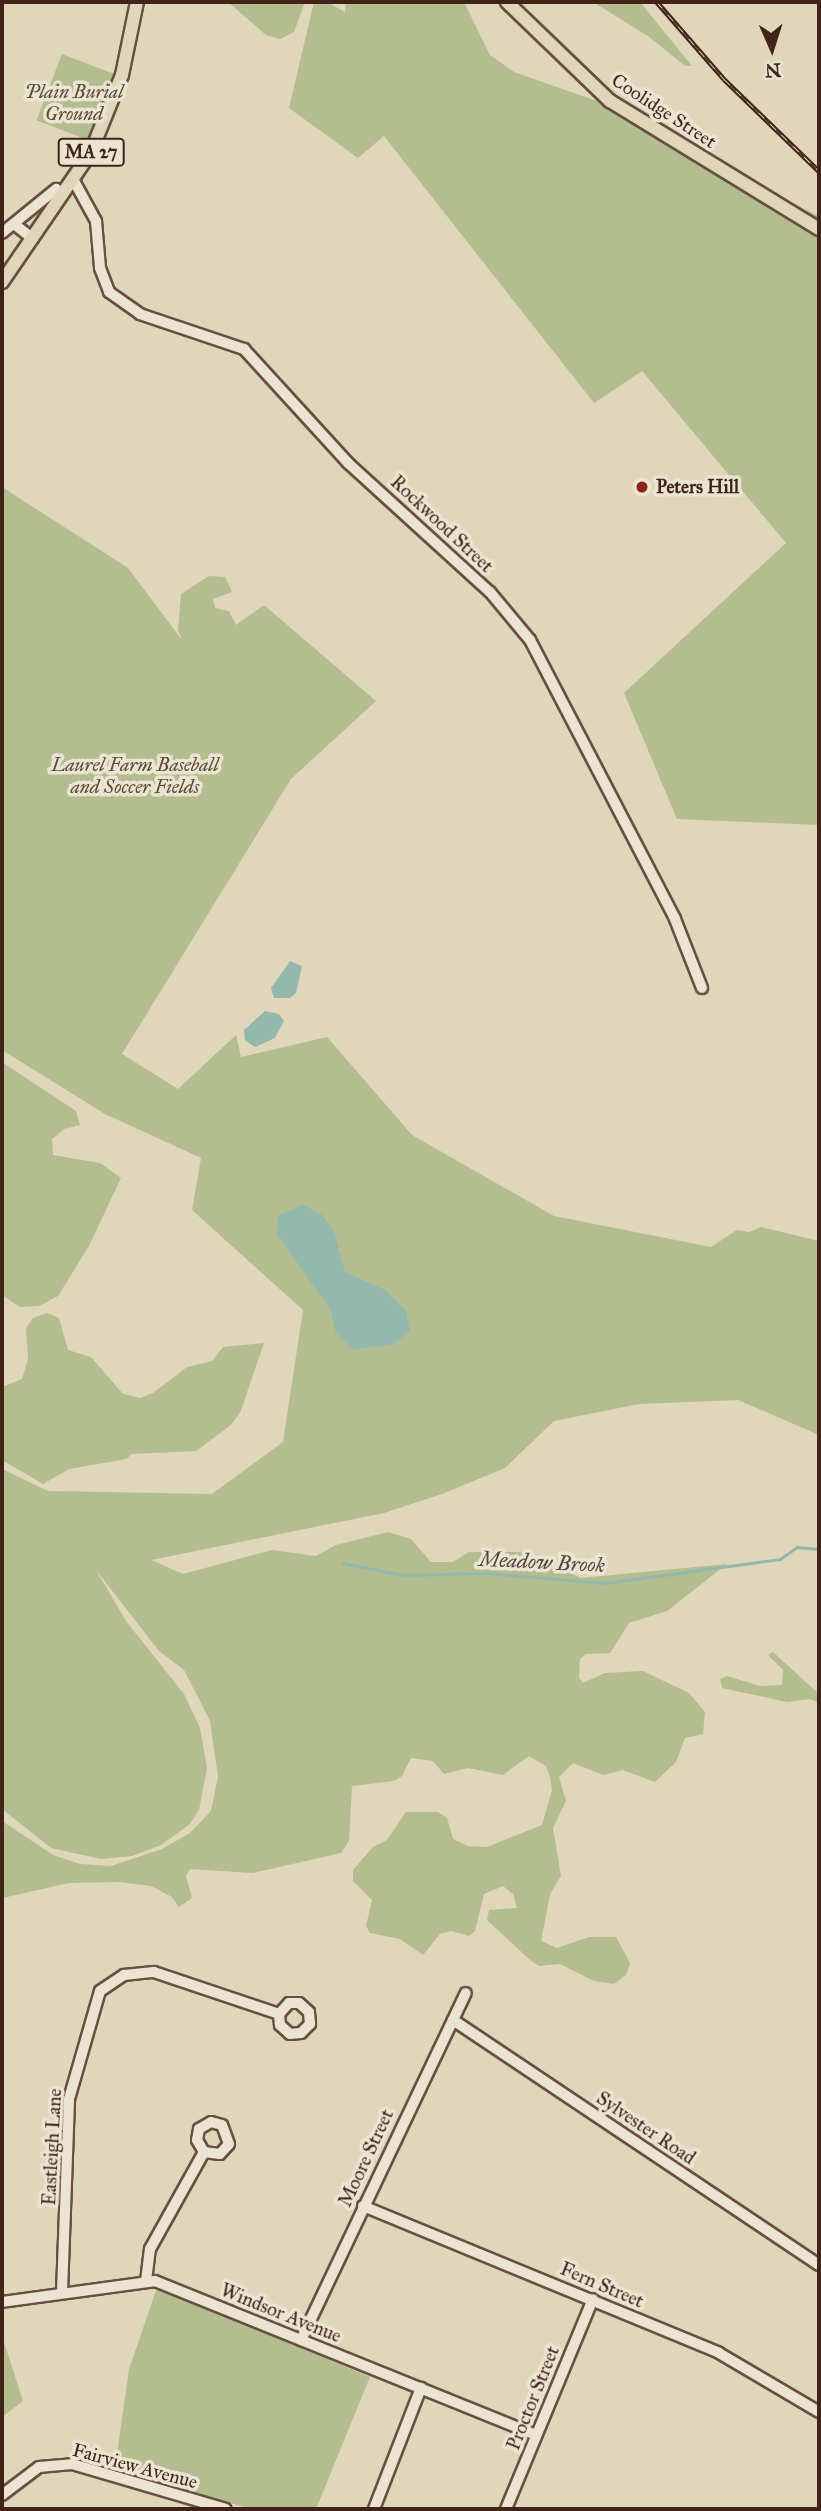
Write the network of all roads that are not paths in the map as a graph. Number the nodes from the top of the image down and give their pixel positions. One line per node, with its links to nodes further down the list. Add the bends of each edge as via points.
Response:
1 (136, 2): 3 (main road, MA 27, via 113,102)
2 (507, 2): 7 (main road, Coolidge Street, via 610,101)
3 (74, 181): 9 (main road, MA 27); 11 (street, Rockwood Street, via 96,221 100,268 108,292 140,314 244,349 348,463 490,592 530,640 675,919)
4 (57, 189): 5 (street)
5 (24, 215): 6 (street); 9 (street)
6 (13, 224): 8 (street); 9 (street)
7 (819, 229)
8 (2, 233)
9 (37, 234): 10 (main road, MA 27)
10 (2, 282)
11 (702, 988)
12 (466, 1993): 14 (street, Moore Street)
13 (279, 2014): 19 (street, Eastleigh Lane, via 154,1972 124,1975 100,1991 69,2099)
14 (453, 2020): 16 (street, Moore Street); 17 (street, Sylvester Road)
15 (204, 2152): 18 (street, via 150,2249)
16 (363, 2206): 20 (street, Fern Street); 22 (street, Moore Street)
17 (819, 2265)
18 (146, 2281): 19 (street, Windsor Avenue); 22 (street, Windsor Avenue)
19 (62, 2292): 21 (street, Windsor Avenue)
20 (593, 2299): 24 (street, Fern Street, via 719,2353); 25 (street, Proctor Street)
21 (2, 2302)
22 (301, 2340): 23 (street, Windsor Avenue)
23 (421, 2388): 25 (street, Windsor Avenue); 28 (street)
24 (819, 2412)
25 (536, 2435): 29 (street, Proctor Street)
26 (2, 2495): 27 (street, Fairview Avenue, via 38,2467 72,2465)
27 (226, 2509)
28 (374, 2509)
29 (506, 2509)

